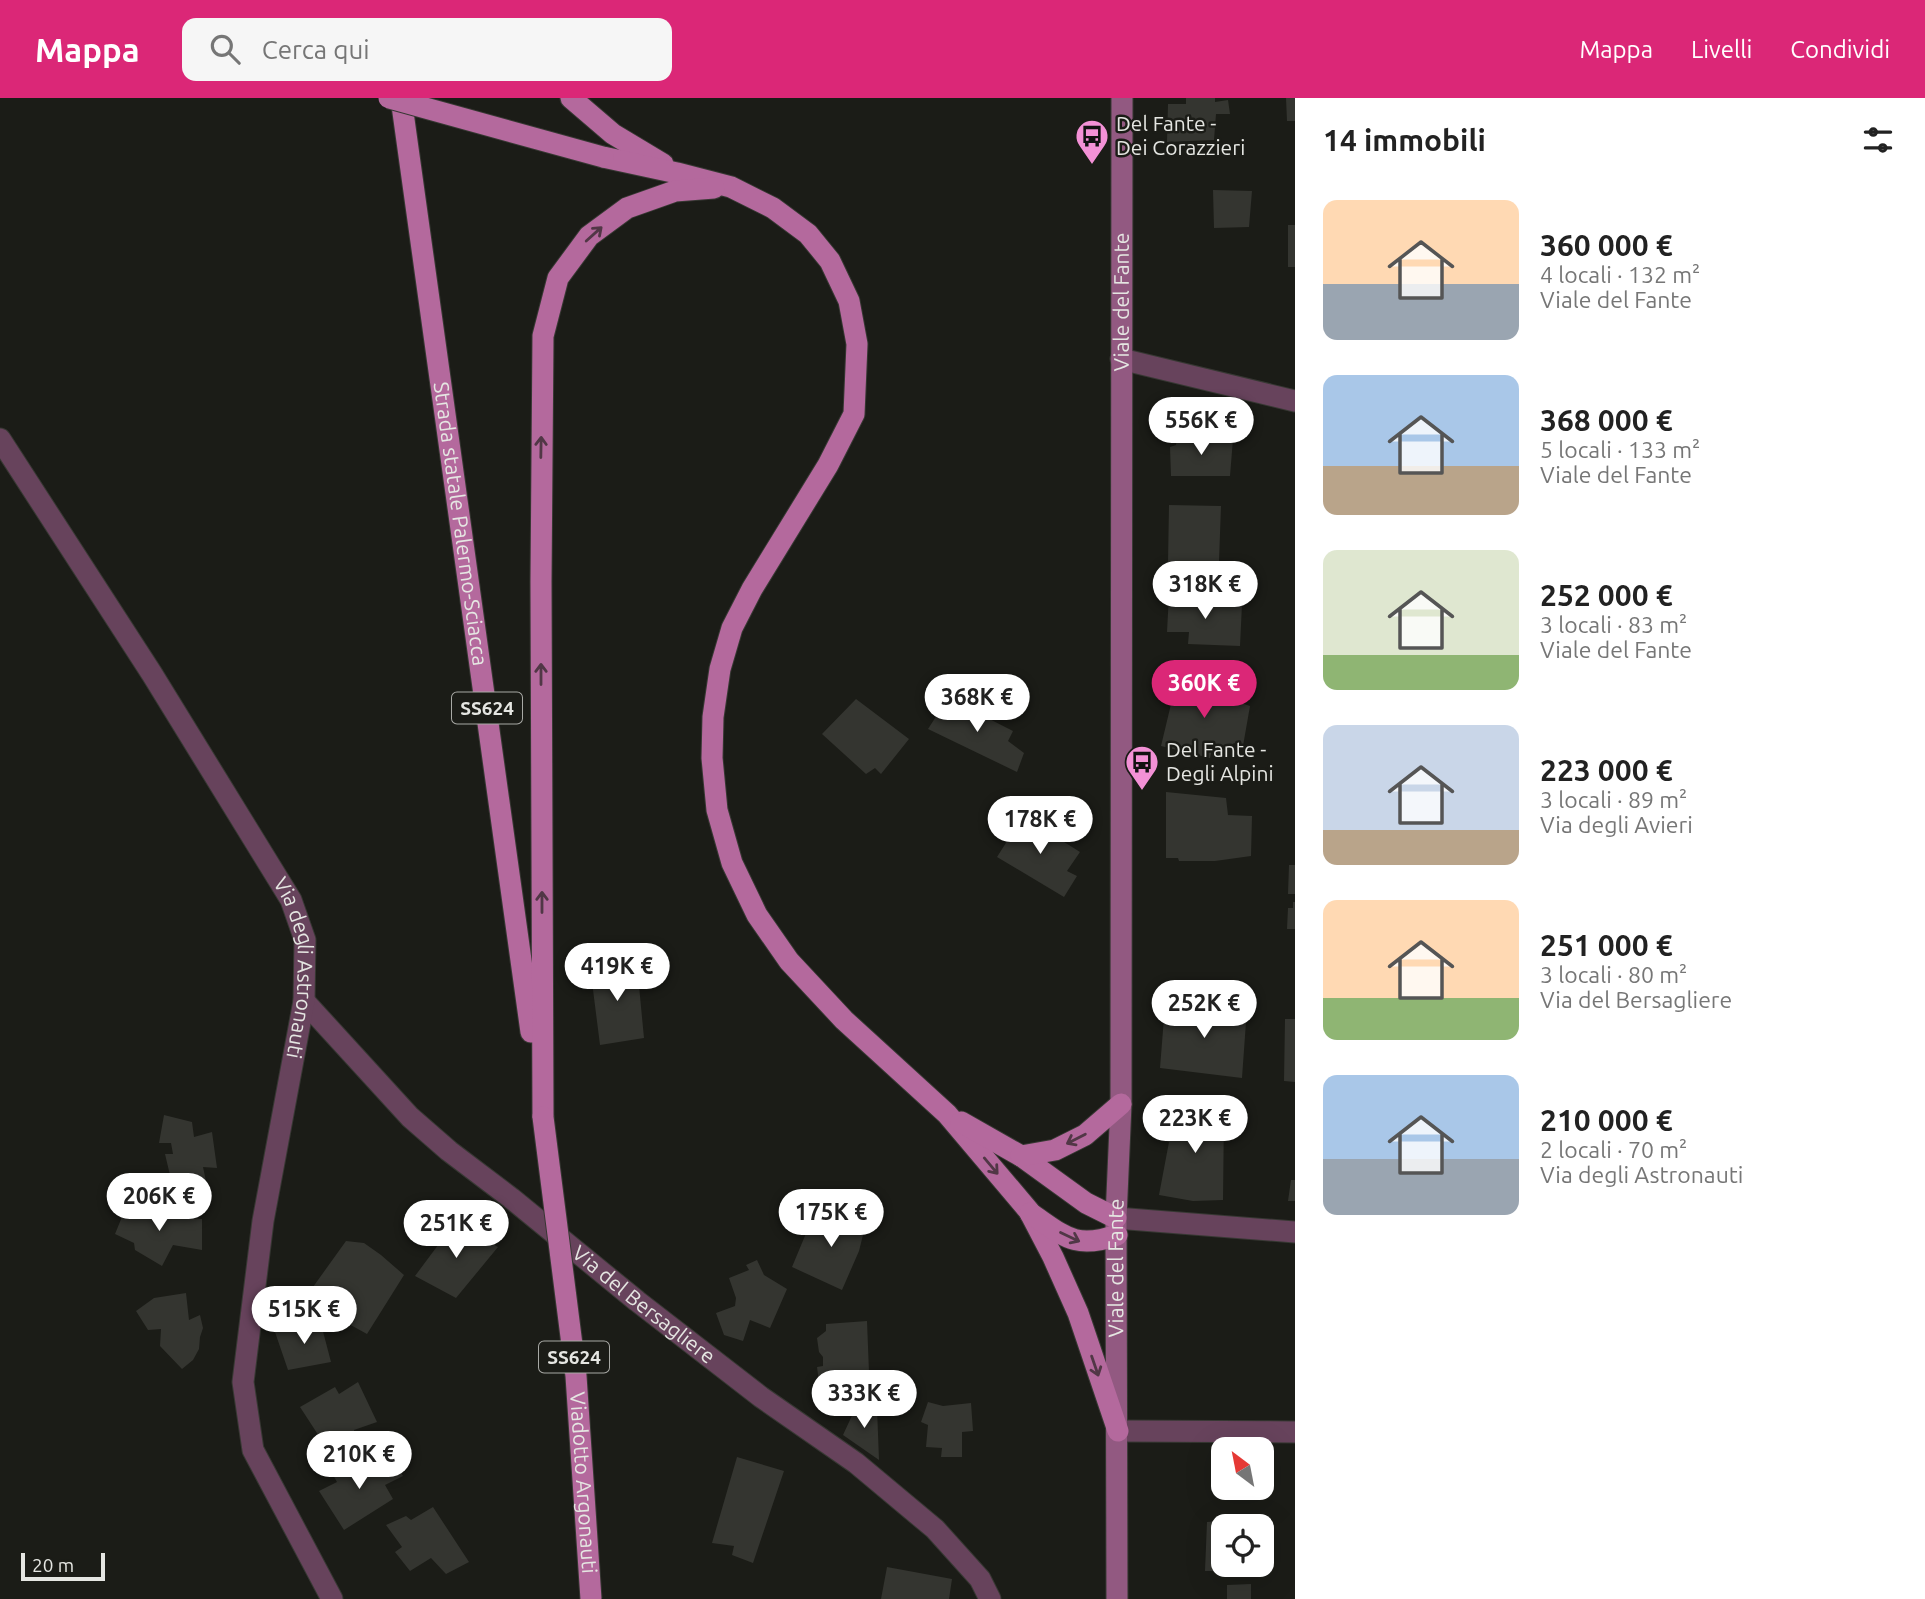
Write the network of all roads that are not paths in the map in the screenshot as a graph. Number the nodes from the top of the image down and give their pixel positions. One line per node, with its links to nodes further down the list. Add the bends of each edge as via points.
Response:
1 (389, 98): 5 (main road, bridge)
2 (401, 98): 13 (main road, Strada statale Palermo-Sciacca / SS624)
3 (571, 98): 5 (main road, via 613,134)
4 (1122, 98): 7 (main road, Viale del Fante)
5 (677, 173): 6 (main road)
6 (731, 187): 12 (main road, via 774,208 808,234 830,261 849,301 857,344 854,414 732,628 713,717 717,810 732,863 757,915 789,961 844,1020); 13 (main road, one-way to 6, via 543,336 558,278 589,236 627,208 675,191)
7 (1121, 359): 8 (street); 11 (main road, Viale del Fante)
8 (1295, 401)
9 (0, 439): 10 (street, Via degli Astronauti, via 291,900 305,940)
10 (304, 1002): 20 (street, Via degli Astronauti, via 262,1221 243,1382 253,1450); 22 (street, Via del Bersagliere, via 410,1117 449,1151 936,1529 980,1579)
11 (1121, 1104): 14 (main road, one-way to 14, via 1085,1135 1055,1150); 16 (main road, Viale del Fante)
12 (947, 1114): 14 (main road); 15 (main road, one-way to 15)
13 (543, 1117): 21 (main road, Viadotto Argonauti / SS624, bridge, via 576,1376)
14 (1021, 1156): 16 (main road)
15 (1029, 1211): 16 (main road, one-way to 16, via 1080,1242 1099,1241); 18 (main road, one-way to 18, via 1078,1313)
16 (1117, 1226): 17 (street); 18 (main road, Viale del Fante)
17 (1295, 1232)
18 (1118, 1431): 19 (street); 23 (main road, Viale del Fante)
19 (1295, 1432)
20 (332, 1599)
21 (591, 1599)
22 (989, 1599)
23 (1117, 1599)

